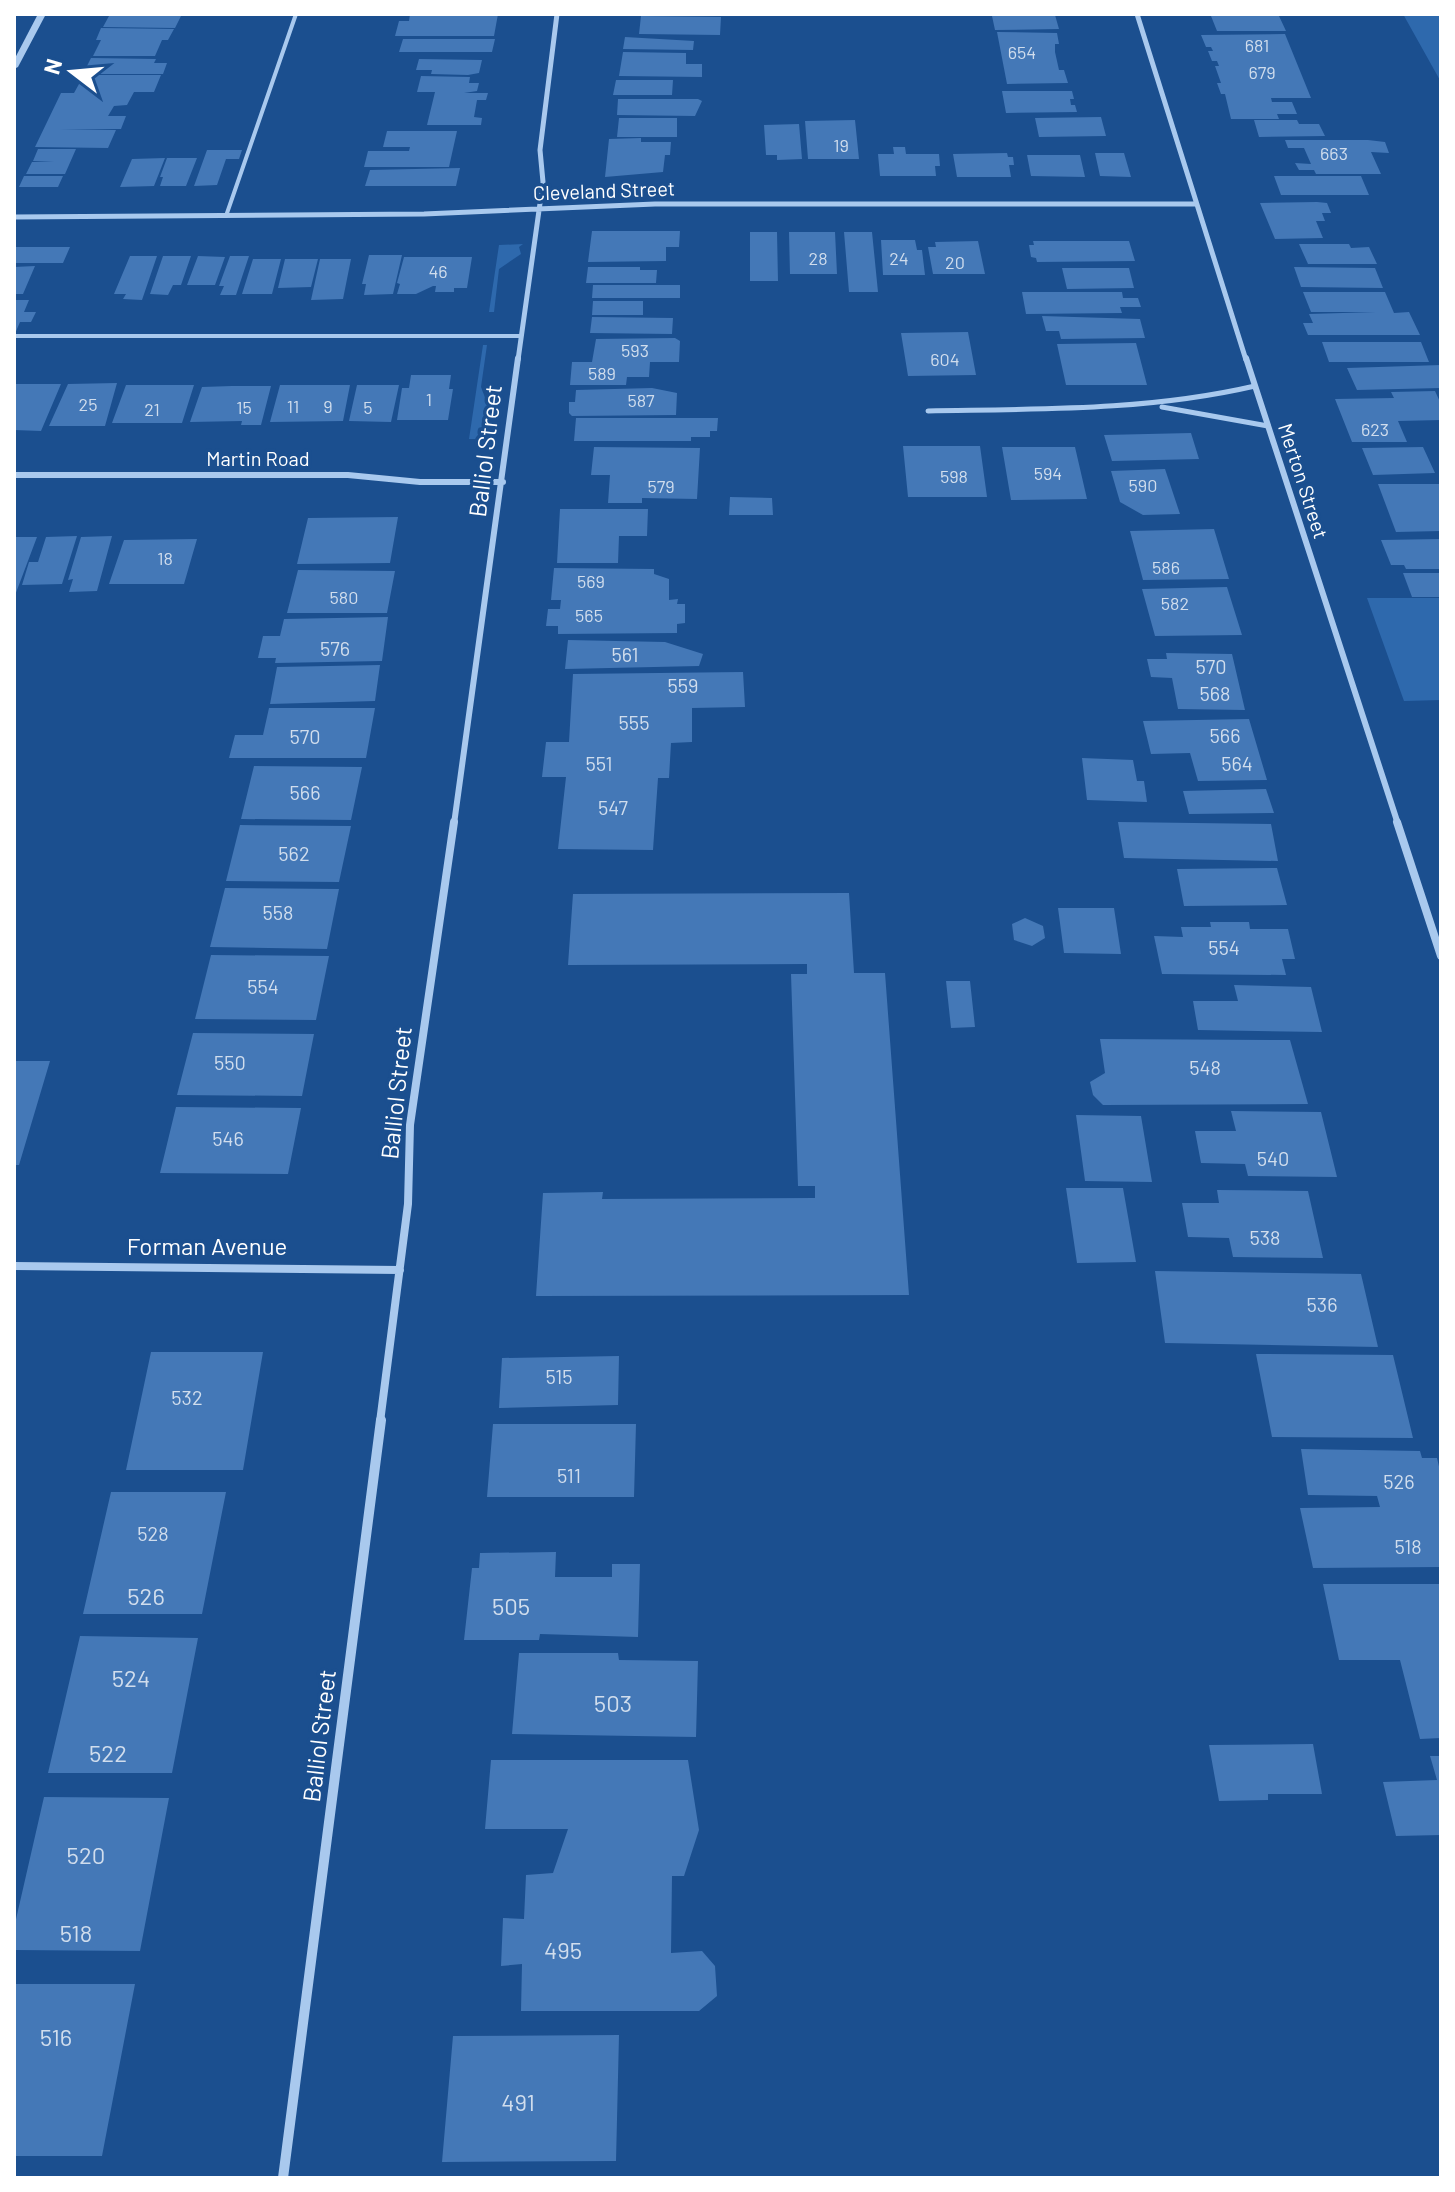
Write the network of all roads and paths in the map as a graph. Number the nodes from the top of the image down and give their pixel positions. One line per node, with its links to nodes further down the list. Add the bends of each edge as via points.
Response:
1 (42, 14): 5 (street)
2 (296, 14): 8 (lane)
3 (557, 14): 7 (street, Balliol Street, via 540,150)
4 (1137, 14): 6 (street, Merton Street)
5 (14, 67)
6 (1196, 204): 7 (street, Cleveland Street, via 655,204); 12 (street, Merton Street)
7 (540, 209): 8 (street, Cleveland Street); 11 (street, Balliol Street)
8 (226, 216): 9 (street, Cleveland Street)
9 (14, 217)
10 (14, 336): 11 (lane)
11 (520, 336): 17 (street, Balliol Street)
12 (1255, 386): 13 (lane); 15 (street, Merton Street)
13 (1154, 405): 14 (lane); 15 (lane)
14 (928, 411)
15 (1268, 426): 18 (street, Merton Street)
16 (14, 475): 17 (street, Martin Road, via 348,475)
17 (503, 482): 20 (street, Balliol Street, via 410,1125)
18 (1441, 956)
19 (14, 1266): 20 (street, Forman Avenue)
20 (400, 1270): 21 (street, Balliol Street)
21 (283, 2178)

